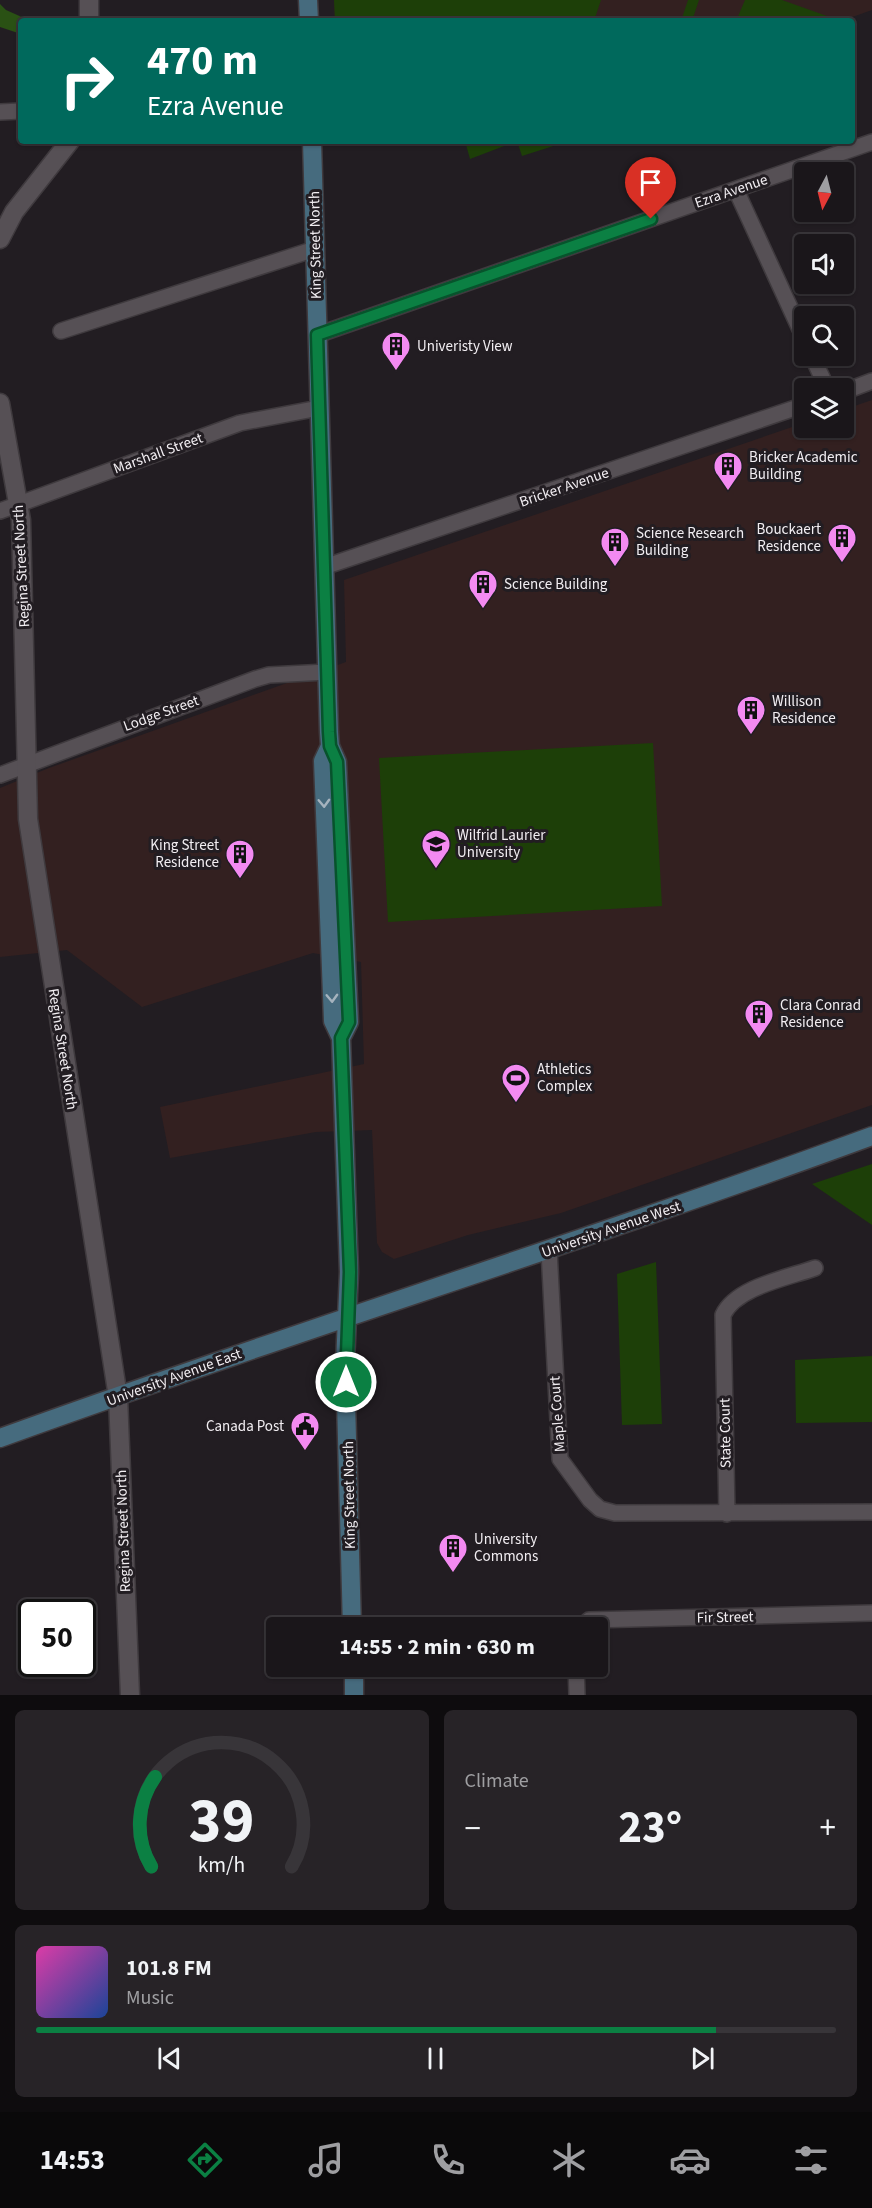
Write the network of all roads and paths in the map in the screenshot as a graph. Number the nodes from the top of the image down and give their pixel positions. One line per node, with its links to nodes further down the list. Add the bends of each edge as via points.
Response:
1 (89, 0): 3 (street)
2 (308, 0): 4 (main road)
3 (90, 18)
4 (309, 18)
5 (18, 111): 6 (street)
6 (0, 112)
7 (872, 142): 10 (street, Ezra Avenue)
8 (68, 144): 11 (street, via 14,212)
9 (312, 144): 12 (main road, King Street North)
10 (736, 190): 13 (street); 15 (street, Ezra Avenue)
11 (0, 239)
12 (315, 249): 14 (street); 15 (main road, King Street North)
13 (794, 316)
14 (61, 332)
15 (317, 335): 19 (main road, King Street North)
16 (872, 381): 17 (street)
17 (854, 388)
18 (0, 404): 21 (street, Regina Street North)
19 (319, 408): 21 (street, Marshall Street, via 240,423); 23 (main road, King Street North)
20 (794, 408): 23 (street, Bricker Avenue)
21 (19, 503): 22 (street, Marshall Street); 25 (street, Regina Street North)
22 (0, 511)
23 (324, 567): 24 (main road, King Street North)
24 (327, 672): 25 (street, Lodge Street, via 255,679); 30 (main road, King Street North, via 330,746 323,761 333,1021 341,1038 350,1272)
25 (28, 765): 26 (street, Lodge Street); 31 (street, Regina Street North, via 28,819)
26 (0, 775)
27 (872, 1136): 28 (main road, University Avenue West)
28 (549, 1250): 30 (main road, University Avenue West); 34 (street, Maple Court, via 560,1460 600,1509 615,1513)
29 (815, 1268): 34 (street, State Court, via 740,1295 723,1315)
30 (348, 1317): 31 (main road, University Avenue East); 36 (main road, King Street North, via 345,1363)
31 (118, 1397): 32 (main road, University Avenue East); 40 (street, Regina Street North)
32 (0, 1438)
33 (872, 1512): 34 (street)
34 (727, 1514)
35 (872, 1613): 37 (street, Fir Street)
36 (352, 1617)
37 (608, 1620)
38 (354, 1677): 41 (main road)
39 (576, 1677): 42 (street)
40 (130, 1695)
41 (354, 1695)
42 (577, 1695)

